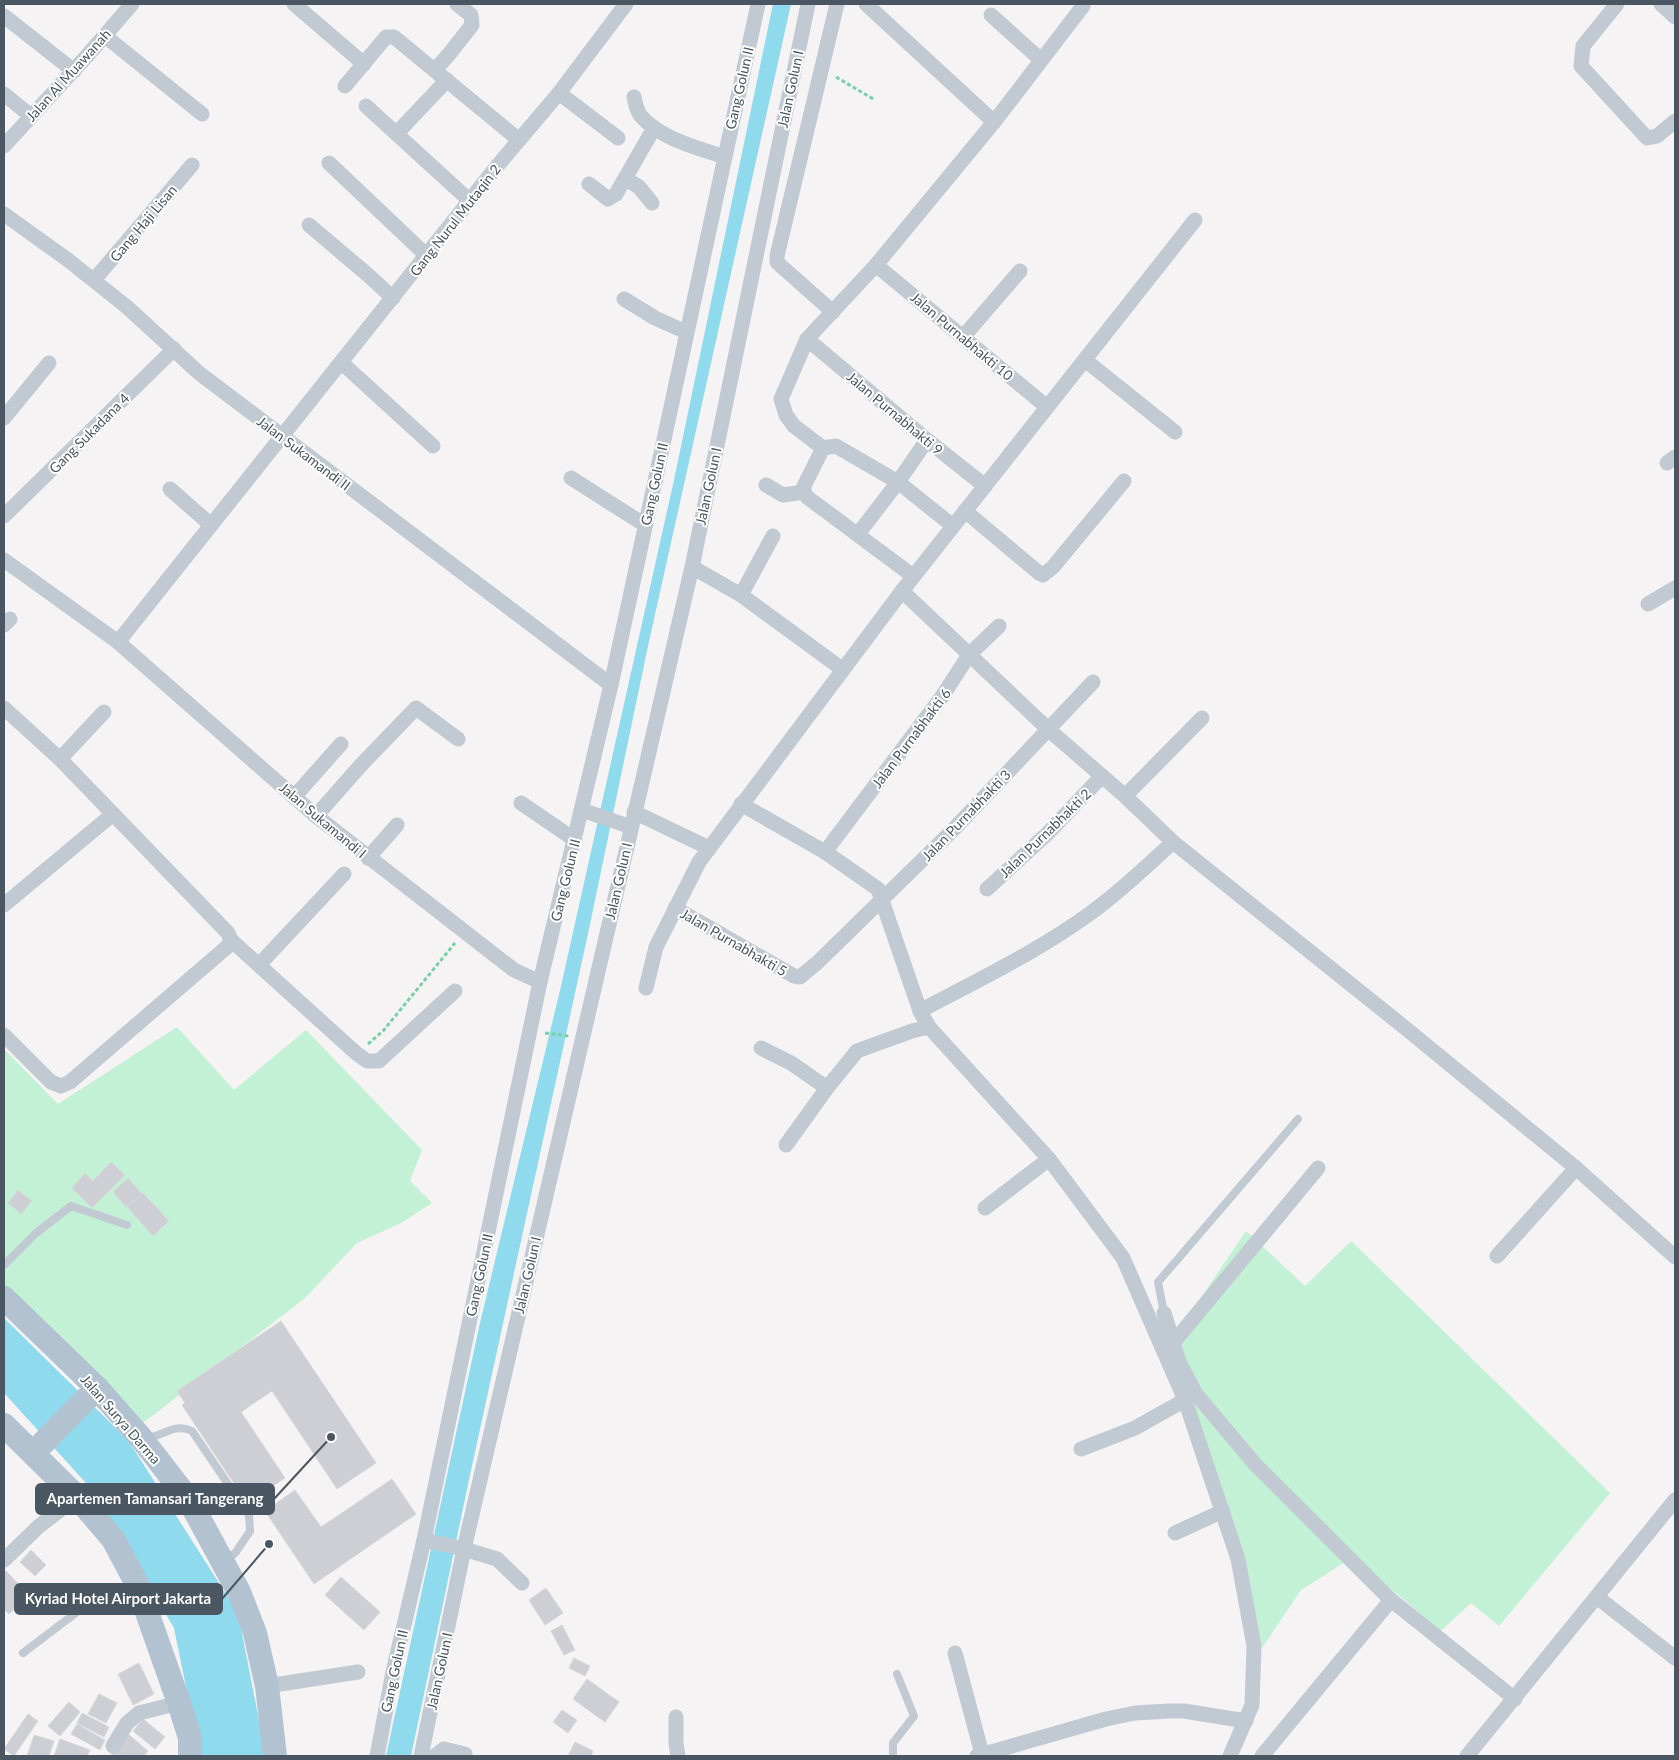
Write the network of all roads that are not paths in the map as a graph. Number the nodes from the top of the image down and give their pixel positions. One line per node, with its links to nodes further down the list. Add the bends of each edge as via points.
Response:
1 (132, 4): 15 (street, Jalan Al Muawanah)
2 (294, 4): 17 (street)
3 (457, 4): 18 (street, via 471,15 472,25)
4 (626, 4): 22 (street, Gang Nurul Mutaqin 2)
5 (758, 4): 35 (street, Gang Golun II)
6 (808, 4): 81 (street, Jalan Golun I)
7 (837, 4): 51 (street, via 777,256 777,262)
8 (866, 4): 29 (street)
9 (1617, 4): 28 (street, via 1583,46 1581,66 1647,138 1657,136)
10 (1661, 4): 14 (street)
11 (1083, 6): 16 (street)
12 (991, 15): 16 (street)
13 (4, 16): 19 (street)
14 (1675, 16)
15 (104, 36): 19 (street, Jalan Al Muawanah); 26 (street)
16 (1041, 60): 29 (street)
17 (364, 64): 18 (street, via 390,36); 21 (street)
18 (435, 70): 20 (street)
19 (74, 71): 27 (street, Jalan Al Muawanah)
20 (447, 80): 31 (street); 33 (street)
21 (345, 86)
22 (559, 93): 32 (street); 33 (street, Gang Nurul Mutaqin 2)
23 (4, 94): 27 (street)
24 (634, 97): 30 (street, via 639,114)
25 (366, 106): 31 (street)
26 (202, 114)
27 (31, 116): 34 (street, Jalan Al Muawanah)
28 (1675, 120)
29 (994, 122): 46 (street)
30 (654, 128): 35 (street, via 678,141); 38 (street)
31 (398, 133): 40 (street)
32 (618, 138)
33 (520, 140): 40 (street, Gang Nurul Mutaqin 2)
34 (4, 146)
35 (724, 157): 52 (street, Gang Golun II)
36 (329, 163): 45 (street)
37 (192, 165): 48 (street, Gang Haji Lisan)
38 (626, 179): 39 (street, via 616,194 608,199); 41 (street, via 639,187)
39 (589, 184)
40 (470, 201): 45 (street, Gang Nurul Mutaqin 2)
41 (652, 203)
42 (1195, 220): 56 (street)
43 (6, 221): 48 (street, Jalan Sukamandi II)
44 (309, 225): 49 (street)
45 (426, 256): 49 (street, Gang Nurul Mutaqin 2)
46 (876, 265): 51 (street); 53 (street, Jalan Purnabhakti 10)
47 (1020, 271): 53 (street)
48 (94, 280): 55 (street, Jalan Sukamandi II)
49 (393, 298): 58 (street, Gang Nurul Mutaqin 2)
50 (624, 299): 52 (street)
51 (833, 312): 54 (street)
52 (686, 332): 76 (street, Gang Golun II)
53 (963, 337): 59 (street, Jalan Purnabhakti 10)
54 (807, 339): 63 (street, Jalan Purnabhakti 9); 65 (street, via 781,399 794,426)
55 (174, 349): 62 (street, Jalan Sukamandi II); 74 (street, Gang Sukadana 4)
56 (1085, 360): 59 (street); 61 (street)
57 (49, 362): 60 (street)
58 (342, 363): 62 (street, Gang Nurul Mutaqin 2); 64 (street)
59 (1047, 407): 70 (street)
60 (4, 418)
61 (1176, 432)
62 (283, 437): 75 (street, Gang Nurul Mutaqin 2); 92 (street, Jalan Sukamandi II)
63 (926, 440): 68 (street); 70 (street, Jalan Purnabhakti 9)
64 (433, 446)
65 (823, 448): 68 (street, via 836,446); 72 (street)
66 (571, 478): 76 (street)
67 (1124, 480): 73 (street, via 1043,575)
68 (898, 482): 77 (street); 78 (street)
69 (766, 485): 72 (street, via 783,495)
70 (984, 486): 73 (street)
71 (170, 489): 75 (street)
72 (804, 492): 78 (street)
73 (964, 511): 77 (street)
74 (4, 516)
75 (212, 525): 88 (street, Gang Nurul Mutaqin 2)
76 (645, 525): 92 (street, Gang Golun II)
77 (953, 526): 82 (street)
78 (858, 534): 82 (street)
79 (774, 536): 85 (street)
80 (4, 560): 88 (street, Jalan Sukamandi I)
81 (692, 567): 85 (street); 106 (street, Jalan Golun I)
82 (913, 576): 84 (street)
83 (1675, 588): 86 (street)
84 (902, 591): 89 (street); 90 (street)
85 (741, 594): 90 (street)
86 (1648, 604)
87 (999, 626): 89 (street, Jalan Purnabhakti 6)
88 (118, 642): 102 (street, Jalan Sukamandi I)
89 (969, 655): 96 (street); 114 (street, Jalan Purnabhakti 6, via 941,698)
90 (842, 670): 104 (street)
91 (1093, 682): 96 (street, Jalan Purnabhakti 3)
92 (611, 685): 105 (street, Gang Golun II)
93 (4, 708): 99 (street)
94 (104, 712): 99 (street)
95 (1202, 718): 101 (street)
96 (1049, 730): 100 (street); 118 (street, Jalan Purnabhakti 3)
97 (458, 739): 108 (street, via 416,708)
98 (341, 744): 102 (street)
99 (60, 759): 107 (street)
100 (1102, 776): 101 (street); 117 (street, Jalan Purnabhakti 2, via 1047,834)
101 (1124, 796): 112 (street)
102 (294, 797): 108 (street, Jalan Sukamandi I)
103 (521, 803): 111 (street)
104 (741, 804): 113 (street); 114 (street)
105 (586, 811): 110 (street); 111 (street, Gang Golun II)
106 (634, 812): 110 (street, Jalan Golun I); 113 (street)
107 (113, 814): 119 (street); 121 (street, via 228,933)
108 (316, 816): 115 (street, Jalan Sukamandi I)
109 (397, 825): 115 (street)
110 (631, 827): 156 (street, Jalan Golun I)
111 (575, 840): 123 (street, Gang Golun II)
112 (1173, 842): 126 (street, via 1093,912); 135 (street)
113 (709, 848): 120 (street)
114 (825, 852): 118 (street, via 878,889)
115 (368, 858): 123 (street, Jalan Sukamandi I, via 514,970)
116 (344, 874): 122 (street)
117 (987, 889)
118 (882, 899): 120 (street, Jalan Purnabhakti 5, via 800,977); 126 (street)
119 (4, 905)
120 (675, 908): 124 (street, via 656,947)
121 (231, 940): 122 (street); 128 (street, via 227,947 70,1082 61,1086 51,1082)
122 (259, 965): 125 (street, via 367,1061 379,1061)
123 (540, 982): 155 (street, Gang Golun II)
124 (646, 988)
125 (455, 991)
126 (920, 1012): 127 (street)
127 (929, 1027): 130 (street, via 857,1051); 133 (street)
128 (4, 1035)
129 (761, 1048): 130 (street, via 791,1063)
130 (826, 1088): 132 (street)
131 (1298, 1119): 142 (lane, via 1158,1282)
132 (786, 1145)
133 (1050, 1159): 136 (street); 145 (street, via 1123,1258)
134 (1318, 1168): 143 (street)
135 (1576, 1168): 138 (street); 139 (street)
136 (985, 1208)
137 (127, 1225): 140 (lane, via 70,1206)
138 (1497, 1256)
139 (1675, 1257)
140 (4, 1265)
141 (4, 1298): 144 (main road, Jalan Surya Darma)
142 (1164, 1312): 143 (street)
143 (1173, 1343): 162 (street, via 1196,1394 1248,1456)
144 (93, 1392): 147 (main road, Jalan Surya Darma); 148 (main road)
145 (1185, 1400): 149 (street, via 1135,1428); 153 (street)
146 (4, 1424): 148 (main road, via 31,1440); 150 (main road)
147 (141, 1438): 158 (main road, Jalan Surya Darma, via 189,1500); 158 (lane, via 155,1438 176,1428 192,1431 248,1515 250,1531 236,1552)
148 (45, 1442): 150 (main road, via 48,1459)
149 (1081, 1448)
150 (60, 1479): 151 (main road)
151 (77, 1497): 157 (street, via 38,1527); 160 (main road, via 113,1539)
152 (1673, 1506): 161 (street)
153 (1223, 1511): 154 (street); 172 (street, via 1238,1559 1254,1646 1252,1705)
154 (1175, 1533)
155 (426, 1541): 156 (street); 179 (street, Gang Golun II)
156 (461, 1548): 159 (street, via 497,1559); 180 (street, Jalan Golun I)
157 (4, 1560)
158 (223, 1563): 168 (main road, Jalan Surya Darma, via 255,1633)
159 (522, 1583)
160 (137, 1584): 163 (lane, via 98,1596); 170 (main road)
161 (1597, 1597): 165 (street); 169 (street)
162 (1391, 1600): 169 (street); 185 (street)
163 (23, 1653)
164 (955, 1653): 175 (street)
165 (1675, 1658)
166 (358, 1672): 168 (street)
167 (897, 1674): 183 (lane, via 914,1716 893,1744)
168 (267, 1686): 178 (main road, Jalan Surya Darma)
169 (1514, 1699): 176 (street)
170 (179, 1703): 173 (street, via 139,1713 127,1723); 177 (main road, via 190,1738)
171 (676, 1717): 182 (street)
172 (1246, 1721): 175 (street, via 1184,1711 1136,1713); 184 (street)
173 (113, 1746)
174 (465, 1754): 181 (street, via 444,1749)
175 (980, 1755)
176 (1469, 1755)
177 (190, 1756)
178 (275, 1756)
179 (376, 1756)
180 (421, 1756)
181 (435, 1756)
182 (678, 1756)
183 (893, 1756)
184 (1230, 1756)
185 (1262, 1756)

